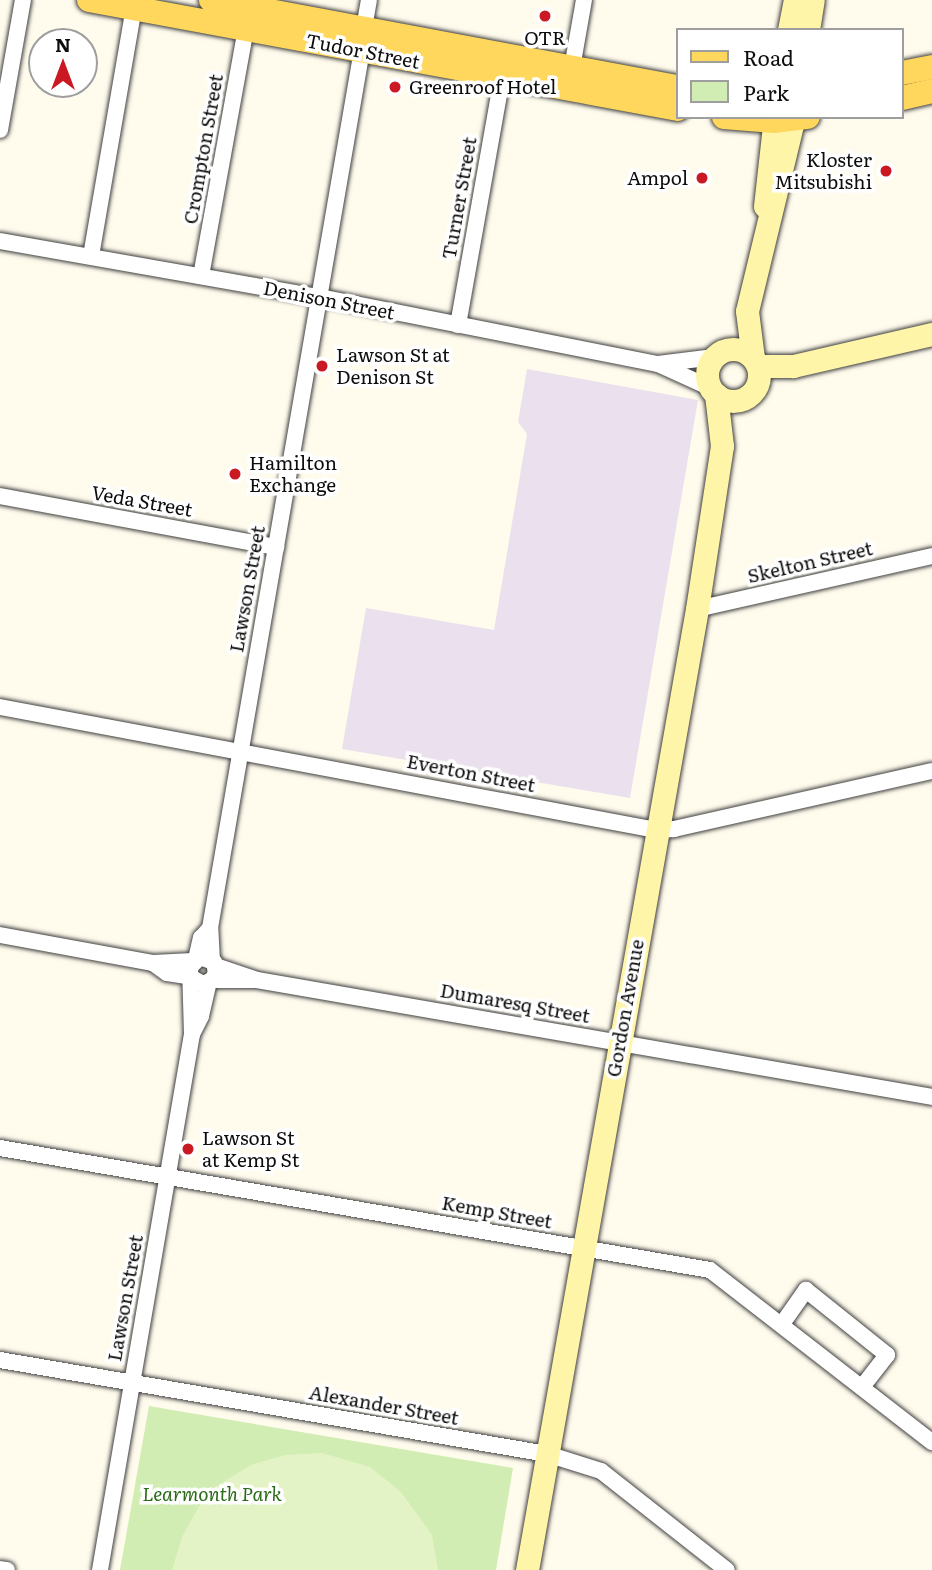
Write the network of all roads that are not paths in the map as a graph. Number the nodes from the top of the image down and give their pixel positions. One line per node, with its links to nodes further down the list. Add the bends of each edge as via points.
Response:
1 (23, 0): 22 (street)
2 (89, 0): 8 (main road, Tudor Street)
3 (211, 0): 12 (main road, Tudor Street)
4 (369, 0): 12 (street, Lawson Street)
5 (583, 0): 14 (street)
6 (794, 0): 9 (main road)
7 (813, 0): 10 (main road)
8 (134, 8): 11 (main road, Tudor Street); 24 (street)
9 (789, 28)
10 (808, 28)
11 (246, 29): 12 (main road, Tudor Street); 25 (street, Crompton Street)
12 (363, 39): 14 (main road, Tudor Street); 16 (main road, Tudor Street); 26 (street, Lawson Street)
13 (932, 67): 15 (main road)
14 (572, 68): 17 (main road, Tudor Street)
15 (904, 73)
16 (502, 78): 20 (main road, Tudor Street); 28 (street, Turner Street)
17 (676, 87)
18 (932, 91): 19 (main road)
19 (904, 98)
20 (676, 109)
21 (789, 119): 27 (main road, Gordon Avenue, via 764,180 765,227)
22 (0, 130)
23 (0, 241): 24 (street, Denison Street)
24 (90, 256): 25 (street, Denison Street)
25 (201, 276): 26 (street, Denison Street)
26 (319, 297): 28 (street, Denison Street); 36 (street, Lawson Street)
27 (747, 311): 30 (main road, Gordon Avenue, via 739,317); 32 (main road, Gordon Avenue)
28 (458, 325): 31 (street, Denison Street)
29 (932, 334): 32 (main road)
30 (723, 353): 31 (street, Denison Street); 32 (main road); 33 (main road, Gordon Avenue, via 707,374)
31 (658, 364): 33 (street, Denison Street)
32 (752, 377): 33 (main road); 34 (main road, Gordon Avenue)
33 (714, 391): 34 (main road, Gordon Avenue)
34 (722, 446): 38 (main road, Gordon Avenue)
35 (0, 496): 36 (street, Veda Street)
36 (276, 547): 40 (street, Lawson Street)
37 (932, 556): 38 (street, Skelton Street)
38 (697, 609): 42 (main road, Gordon Avenue)
39 (0, 707): 40 (street, Everton Street)
40 (241, 751): 42 (street, Everton Street); 44 (street, Lawson Street, via 211,929 201,938)
41 (932, 771): 42 (street, Everton Street)
42 (656, 830): 45 (main road, Gordon Avenue)
43 (0, 936): 44 (street, Dumaresq Street)
44 (203, 971): 45 (street, Dumaresq Street); 48 (street, Lawson Street)
45 (619, 1042): 46 (street, Dumaresq Street); 49 (main road, Gordon Avenue)
46 (932, 1097)
47 (0, 1148): 48 (street, Kemp Street)
48 (167, 1178): 49 (street, Kemp Street); 52 (street, Lawson Street)
49 (585, 1248): 50 (street, Kemp Street, via 710,1270); 55 (main road, Gordon Avenue)
50 (782, 1324): 53 (street, Kemp Street); 53 (street, via 806,1290 887,1355)
51 (0, 1360): 52 (street, Alexander Street)
52 (132, 1383): 55 (street, Alexander Street); 58 (street, Lawson Street)
53 (862, 1387): 54 (street, Kemp Street)
54 (932, 1442)
55 (547, 1454): 59 (main road, Gordon Avenue); 60 (street, Alexander Street, via 601,1471)
56 (0, 1569): 57 (street)
57 (7, 1570)
58 (100, 1570)
59 (527, 1570)
60 (727, 1570)

